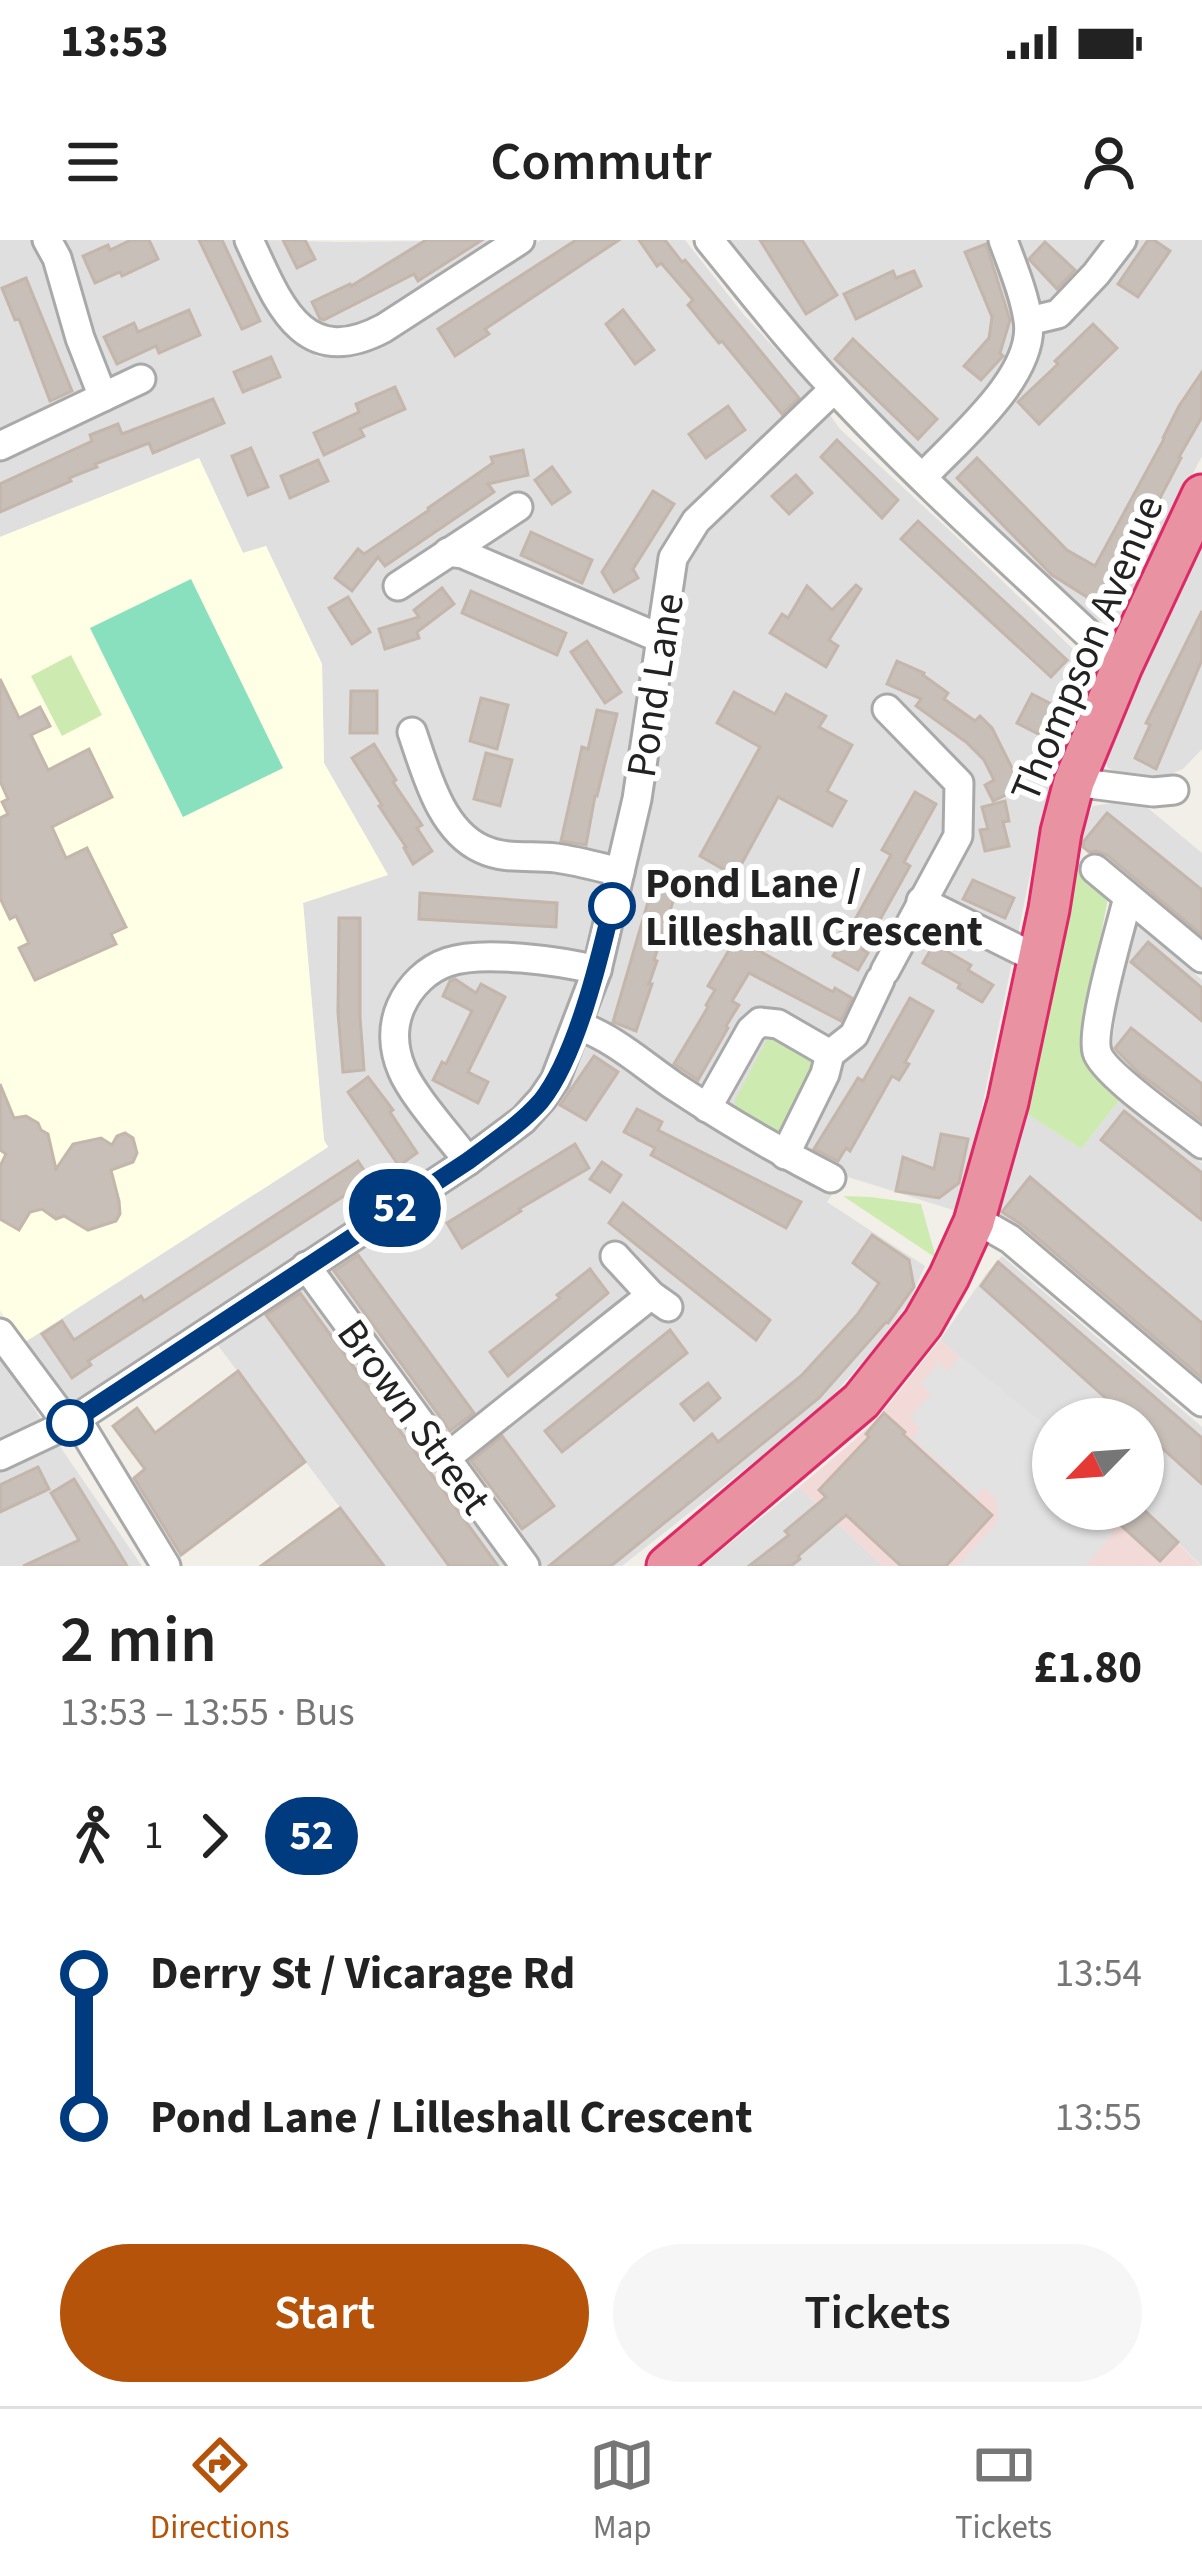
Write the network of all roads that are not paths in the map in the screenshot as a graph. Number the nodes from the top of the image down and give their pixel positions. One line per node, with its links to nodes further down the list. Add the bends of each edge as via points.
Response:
1 (47, 240): 10 (street)
2 (249, 240): 3 (street, via 294,323 322,342 341,343 384,328)
3 (520, 240)
4 (709, 240): 9 (street)
5 (1003, 240): 7 (street)
6 (1122, 240): 7 (street, via 1058,314)
7 (1029, 321): 12 (street, via 1013,377)
8 (141, 380): 10 (street)
9 (834, 389): 12 (street); 17 (street, Pond Lane, via 701,497 673,558)
10 (103, 397): 11 (street)
11 (0, 446)
12 (922, 477): 18 (street)
13 (1202, 495): 18 (highway, Thompson Avenue)
14 (518, 507): 15 (street)
15 (448, 552): 16 (street); 17 (street)
16 (398, 586)
17 (662, 639): 24 (street, Pond Lane)
18 (1122, 666): 21 (highway, Thompson Avenue)
19 (887, 709): 26 (street, via 958,783 958,836)
20 (412, 732): 24 (street, via 442,809 481,849)
21 (1074, 782): 22 (street); 28 (highway, Thompson Avenue)
22 (1174, 790)
23 (1095, 869): 25 (street)
24 (620, 872): 29 (street, Pond Lane)
25 (1128, 897): 27 (street); 33 (street, via 1097,1056)
26 (921, 901): 28 (street); 31 (street, via 854,1035)
27 (1202, 958)
28 (1038, 959): 47 (highway, Thompson Avenue, via 974,1222 923,1323 852,1410)
29 (597, 970): 30 (street, Pond Lane); 35 (street, via 464,958 432,969 407,994 395,1031 403,1074)
30 (578, 1024): 32 (street); 35 (street, Pond Lane, via 542,1099)
31 (830, 1054): 32 (street, via 760,1022); 34 (street)
32 (707, 1108): 34 (street)
33 (1202, 1144)
34 (785, 1155): 36 (street)
35 (468, 1161): 39 (street, Pond Lane)
36 (831, 1178)
37 (989, 1227): 41 (street)
38 (615, 1256): 44 (street, via 659,1301)
39 (306, 1266): 42 (street, Pond Lane); 44 (street, Brown Street)
40 (0, 1333): 42 (street)
41 (1202, 1402)
42 (70, 1423): 43 (street, Pond Lane); 45 (street, via 84,1431)
43 (0, 1456)
44 (446, 1458): 46 (street, Brown Street)
45 (166, 1566)
46 (525, 1566)
47 (667, 1566)

